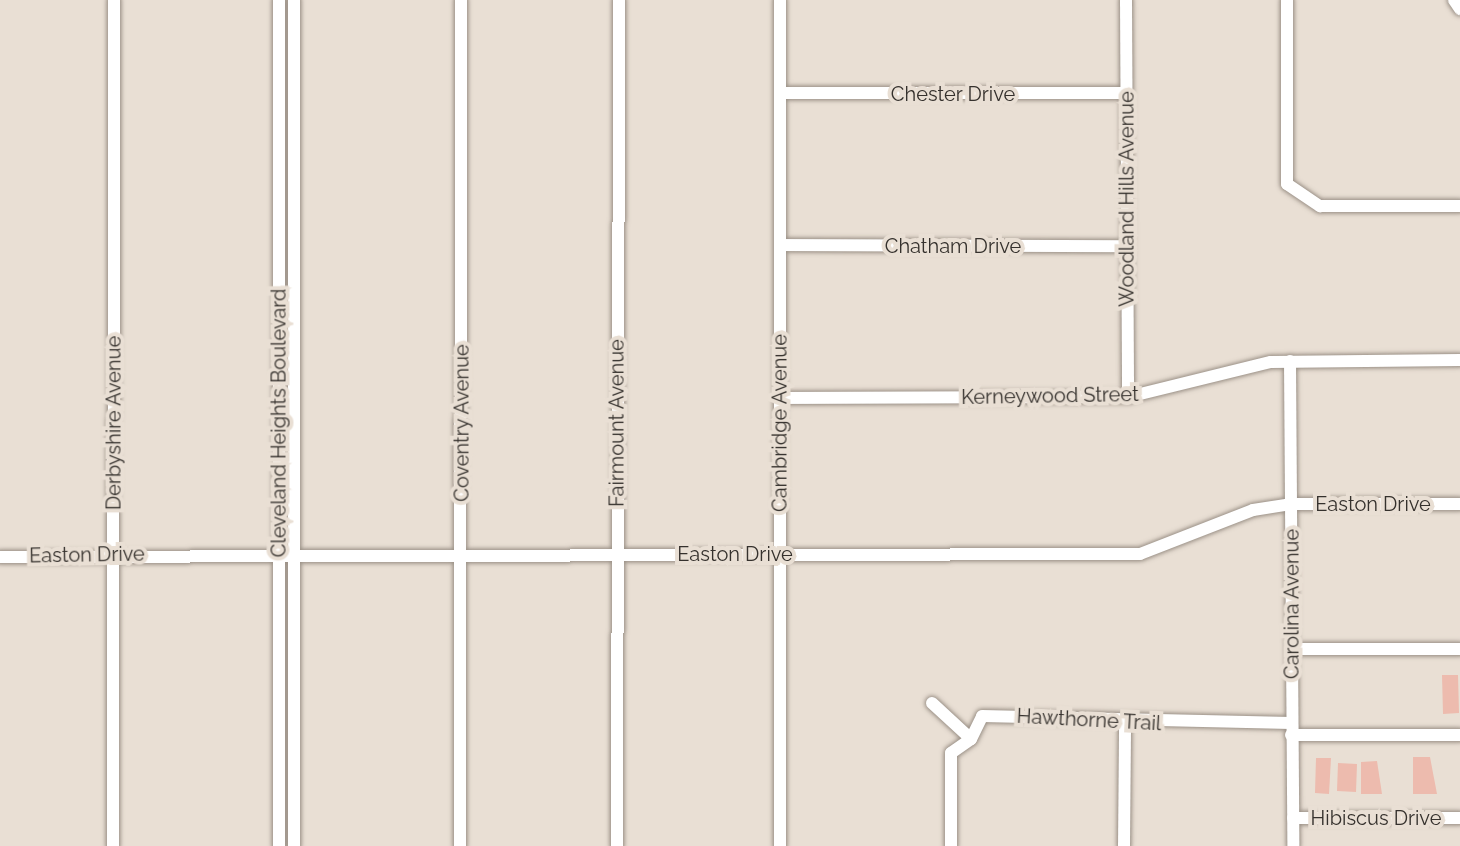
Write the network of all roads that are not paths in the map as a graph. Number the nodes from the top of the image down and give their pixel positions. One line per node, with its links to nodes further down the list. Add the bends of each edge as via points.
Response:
1 (114, 0): 26 (street, Derbyshire Avenue)
2 (279, 0): 15 (street, Cleveland Heights Boulevard)
3 (294, 0): 16 (street, Cleveland Heights Boulevard)
4 (461, 0): 24 (street, Coventry Avenue)
5 (619, 0): 25 (street, Fairmount Avenue)
6 (780, 0): 11 (street, Cambridge Avenue)
7 (1126, 0): 12 (street, Woodland Hills Avenue)
8 (1287, 0): 13 (street, via 1287,184 1320,206)
9 (1454, 0): 10 (street)
10 (1460, 9)
11 (780, 93): 12 (street, Chester Drive); 14 (street, Cambridge Avenue)
12 (1127, 93): 17 (street, Woodland Hills Avenue)
13 (1460, 206)
14 (780, 245): 17 (street, Chatham Drive); 21 (street, Cambridge Avenue)
15 (279, 246): 16 (street); 27 (street, Cleveland Heights Boulevard)
16 (295, 246): 28 (street, Cleveland Heights Boulevard)
17 (1125, 246): 20 (street, Woodland Hills Avenue)
18 (1460, 360): 19 (street, Kerneywood Street)
19 (1290, 361): 20 (street, Kerneywood Street); 22 (street, Carolina Avenue)
20 (1128, 397): 21 (street, Kerneywood Street)
21 (780, 398): 29 (street, Cambridge Avenue)
22 (1291, 504): 23 (street, Easton Drive); 29 (street, Easton Drive, via 1253,510 1140,554); 31 (street, Carolina Avenue)
23 (1460, 504)
24 (462, 553): 25 (street, Easton Drive); 28 (street, Easton Drive); 43 (street, Coventry Avenue)
25 (618, 553): 29 (street, Easton Drive); 44 (street, Fairmount Avenue)
26 (115, 554): 27 (street, Easton Drive); 30 (street, Easton Drive); 42 (street, Derbyshire Avenue)
27 (280, 554): 28 (street, Easton Drive); 40 (street, Cleveland Heights Boulevard)
28 (295, 554): 41 (street, Cleveland Heights Boulevard)
29 (779, 554): 45 (street, Cambridge Avenue)
30 (0, 557)
31 (1293, 649): 32 (street); 35 (street, Carolina Avenue)
32 (1460, 649)
33 (932, 703): 37 (street)
34 (1125, 722): 35 (street, Hawthorne Trail); 37 (street, Hawthorne Trail, via 982,716); 47 (street)
35 (1291, 729): 36 (street, Hawthorne Trail); 38 (street, Carolina Avenue)
36 (1460, 735)
37 (971, 739): 46 (street, Hawthorne Trail, via 951,753)
38 (1293, 818): 39 (street, Hibiscus Drive); 48 (street, Carolina Avenue)
39 (1460, 818)
40 (279, 843): 41 (street)
41 (294, 843)
42 (113, 846)
43 (460, 846)
44 (617, 846)
45 (780, 846)
46 (951, 846)
47 (1124, 846)
48 (1293, 846)

